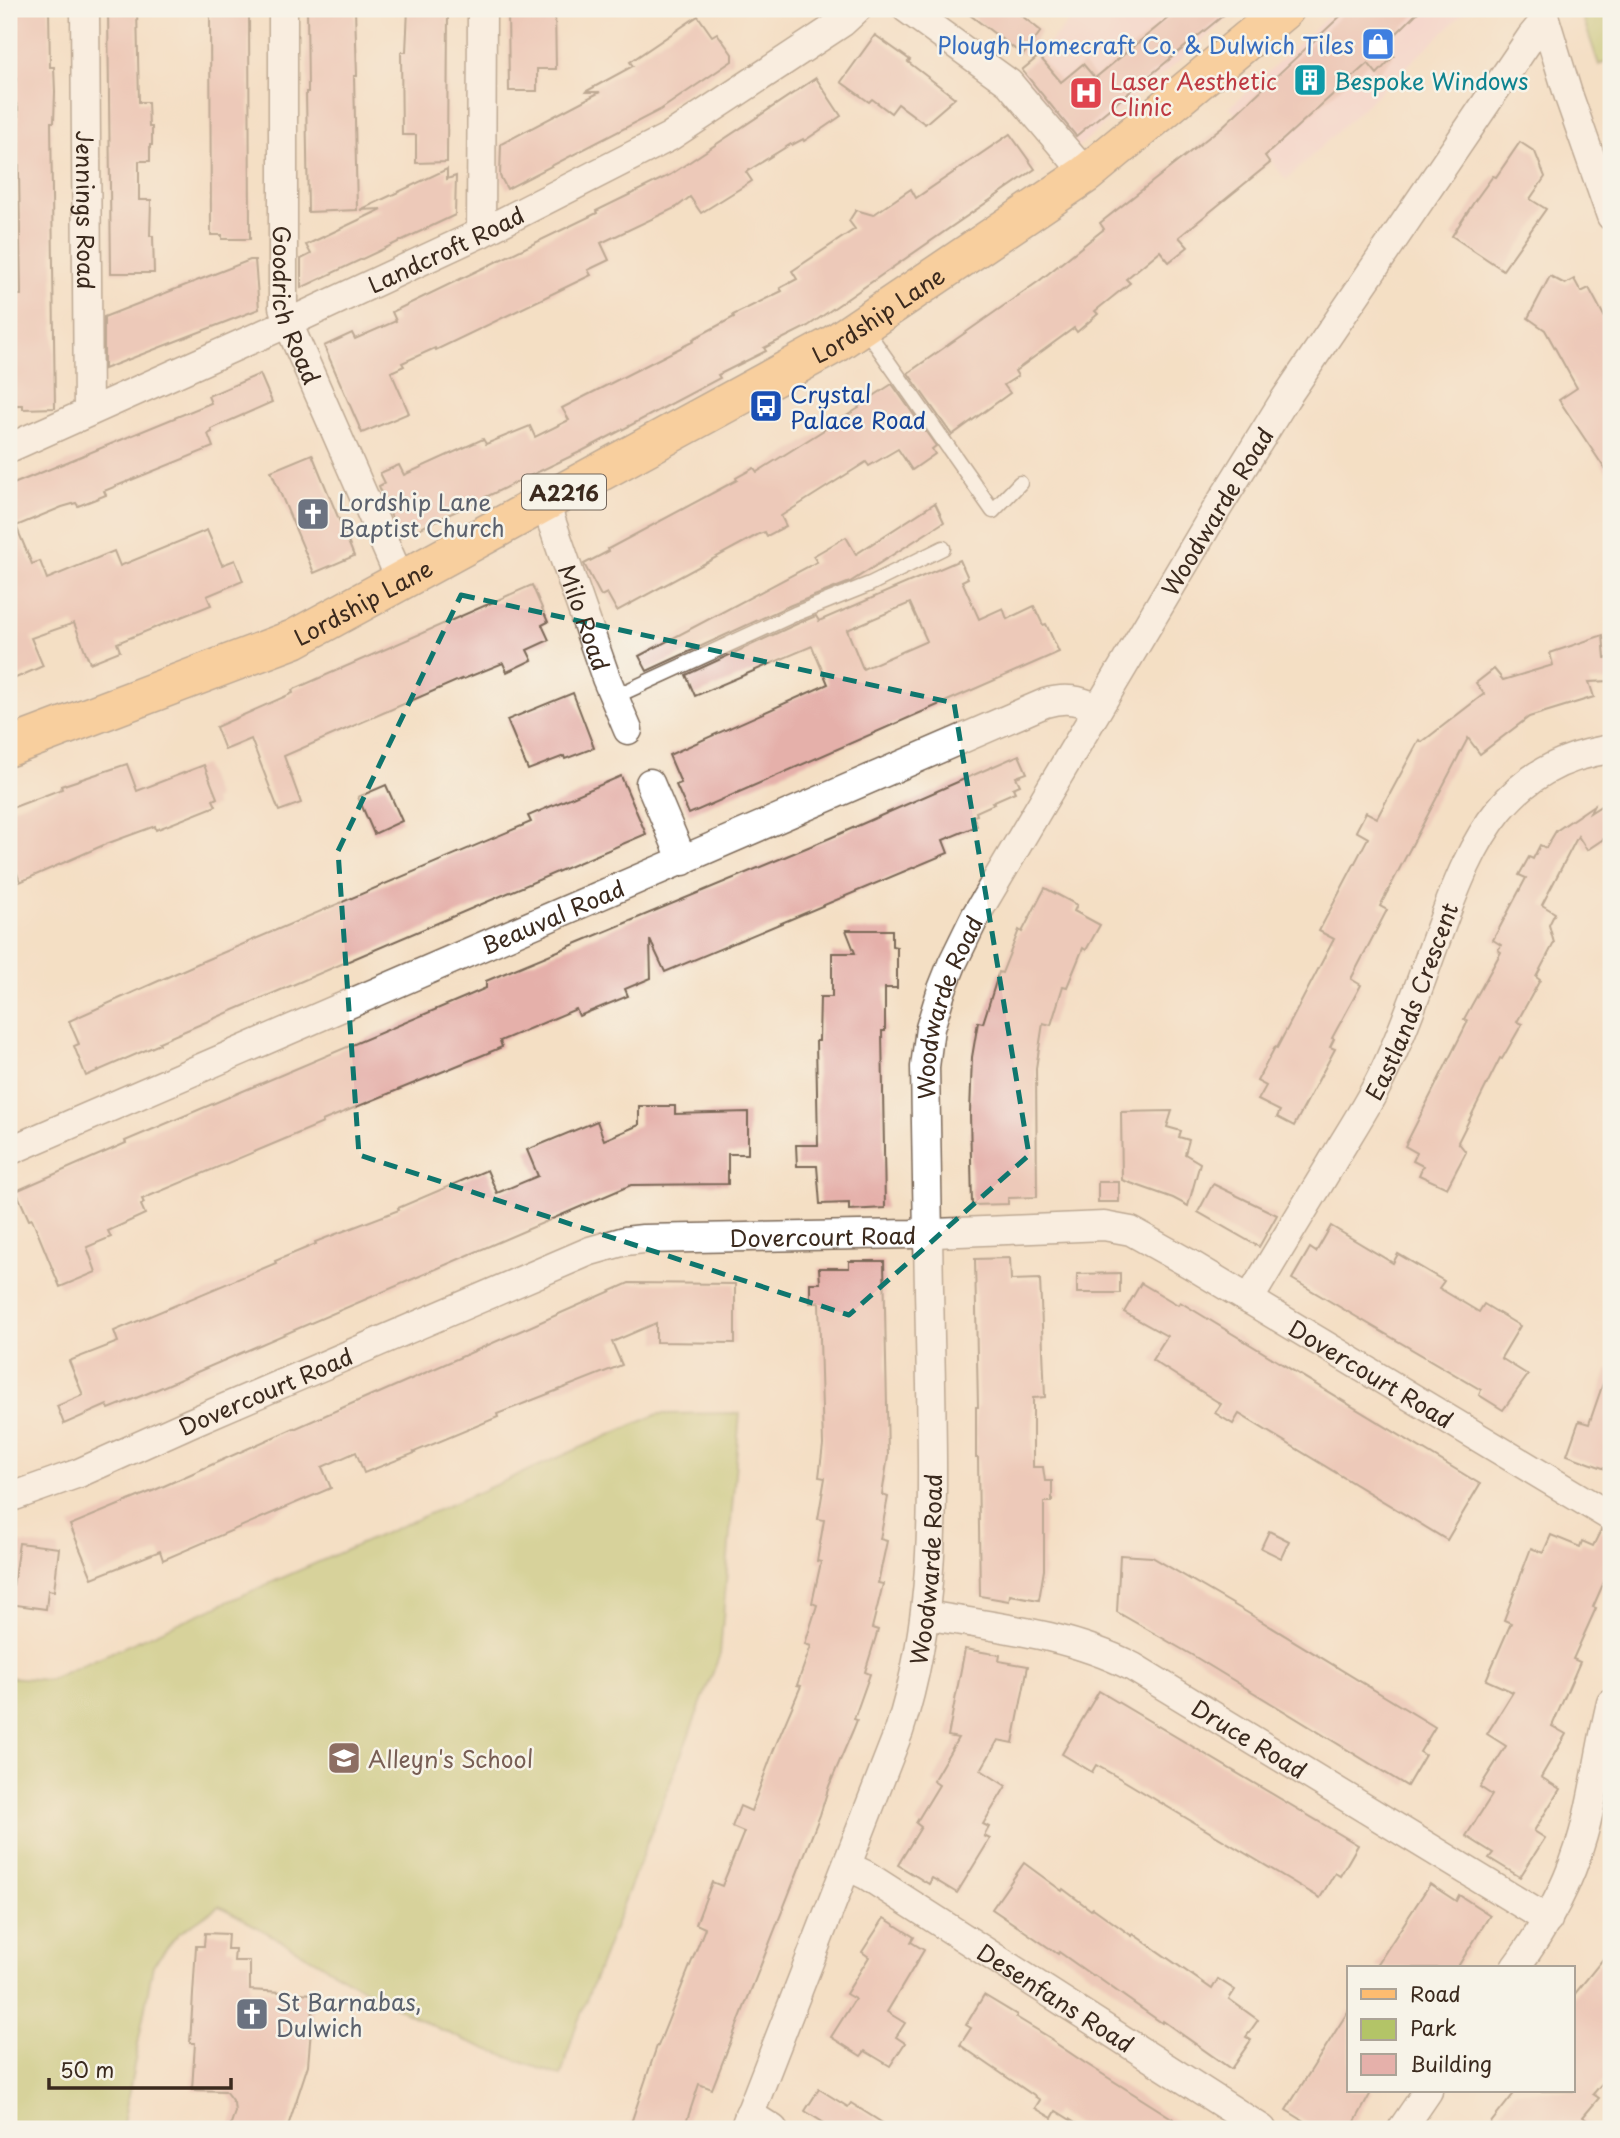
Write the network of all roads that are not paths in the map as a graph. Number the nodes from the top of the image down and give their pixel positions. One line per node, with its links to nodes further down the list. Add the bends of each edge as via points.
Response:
1 (85, 9): 13 (street, Jennings Road)
2 (283, 9): 11 (street, Goodrich Road, via 283,307)
3 (482, 9): 10 (street)
4 (857, 9): 10 (street, Landcroft Road, via 669,137)
5 (907, 9): 8 (street, via 1009,83)
6 (1284, 9): 8 (main road, Lordship Lane / A2216)
7 (1543, 14): 9 (street); 20 (street, Woodwarde Road, via 1285,399)
8 (1086, 174): 12 (main road, Lordship Lane / A2216)
9 (1611, 215)
10 (481, 233): 11 (street, Landcroft Road)
11 (288, 323): 13 (street, Landcroft Road); 18 (street, Goodrich Road)
12 (862, 325): 15 (lane, via 993,510); 16 (main road, Lordship Lane / A2216)
13 (88, 412): 14 (street, Landcroft Road)
14 (9, 448)
15 (1020, 483)
16 (545, 503): 18 (main road, Lordship Lane / A2216); 19 (street, Milo Road)
17 (943, 548): 19 (lane)
18 (401, 580): 22 (main road, Lordship Lane / A2216, via 294,639)
19 (614, 698): 21 (street, Milo Road)
20 (1098, 708): 25 (street, Beauval Road, via 1068,698 1045,703); 27 (street, Woodwarde Road, via 976,915 942,989 930,1028 925,1068)
21 (628, 730)
22 (9, 747)
23 (1611, 749): 28 (street, Eastlands Crescent, via 1574,757 1536,775 1482,832 1455,887 1383,1074)
24 (650, 783): 25 (street)
25 (683, 861): 26 (street, Beauval Road)
26 (9, 1152)
27 (928, 1234): 28 (street, Dovercourt Road, via 1120,1228); 29 (street, Dovercourt Road, via 643,1239 607,1245 67,1479); 31 (street, Woodwarde Road, via 932,1499)
28 (1249, 1300): 30 (street, Dovercourt Road)
29 (9, 1498)
30 (1611, 1517)
31 (925, 1615): 33 (street, Woodwarde Road, via 906,1710); 34 (street, Druce Road, via 1067,1641 1112,1656)
32 (1610, 1712): 34 (street, via 1573,1869)
33 (847, 1866): 37 (street, Woodwarde Road); 39 (street, Desenfans Road)
34 (1548, 1920): 35 (street)
35 (1516, 1966)
36 (1426, 2092): 40 (street)
37 (746, 2122): 38 (street)
38 (773, 2129)
39 (1262, 2129)
40 (1402, 2129)

